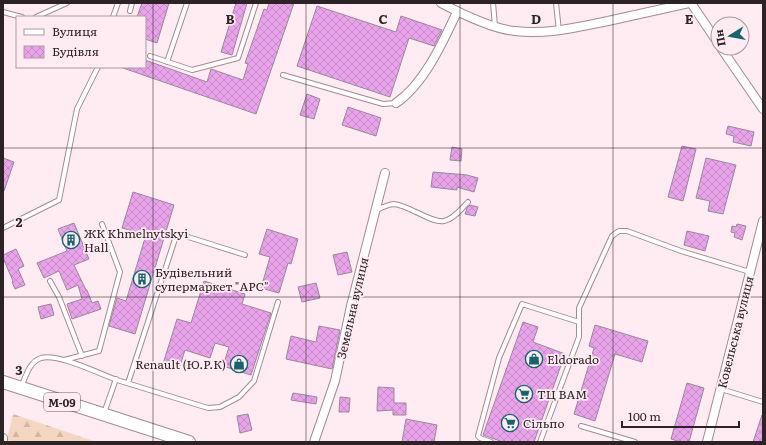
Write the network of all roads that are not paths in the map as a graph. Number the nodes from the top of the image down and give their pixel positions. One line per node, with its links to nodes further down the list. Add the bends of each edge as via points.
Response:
1 (67, 3): 14 (lane)
2 (118, 3): 15 (lane)
3 (132, 3): 10 (lane)
4 (187, 3): 21 (lane)
5 (256, 3): 21 (lane, via 238,58 192,70)
6 (441, 3): 12 (street)
7 (493, 3): 16 (lane)
8 (556, 3): 17 (lane)
9 (690, 3): 17 (street); 18 (street)
10 (130, 11)
11 (3, 12): 13 (lane)
12 (457, 12): 16 (street); 24 (street, via 440,49 428,67 405,97)
13 (18, 16)
14 (38, 16)
15 (113, 16)
16 (495, 27): 17 (street, via 514,32)
17 (559, 31)
18 (710, 32)
19 (150, 56): 21 (lane)
20 (727, 56): 25 (street)
21 (167, 62)
22 (98, 68): 31 (lane, via 77,109 59,200)
23 (284, 75): 24 (lane, via 383,104)
24 (396, 103)
25 (763, 109)
26 (385, 173): 28 (street, Земельна вулиця)
27 (468, 202): 28 (lane, via 444,222 394,204)
28 (376, 210): 50 (street, Земельна вулиця, via 335,381)
29 (763, 221): 33 (street, Ковельська вулиця)
30 (102, 224): 37 (lane, via 120,272 99,351)
31 (3, 228)
32 (245, 255): 40 (lane, via 182,235 176,236)
33 (750, 272): 36 (lane, via 619,231 612,236 578,308); 43 (street, Ковельська вулиця)
34 (50, 281): 37 (lane, via 59,296)
35 (278, 302): 40 (lane, via 254,381 239,397 220,407 208,408)
36 (579, 322): 51 (lane, via 522,304 499,358 478,436); 52 (lane, via 579,336)
37 (82, 356): 38 (lane)
38 (64, 360): 39 (lane); 42 (lane, via 41,358 32,363)
39 (116, 379): 40 (lane); 45 (lane)
40 (128, 383)
41 (4, 385): 42 (main road, М-09)
42 (21, 388): 45 (main road, М-09)
43 (720, 388): 44 (lane); 54 (street, Ковельська вулиця)
44 (763, 402)
45 (103, 415): 49 (main road, М-09)
46 (581, 426): 53 (lane)
47 (3, 438): 48 (street)
48 (3, 442)
49 (188, 442)
50 (314, 442)
51 (491, 442)
52 (540, 442)
53 (636, 442)
54 (707, 442)

